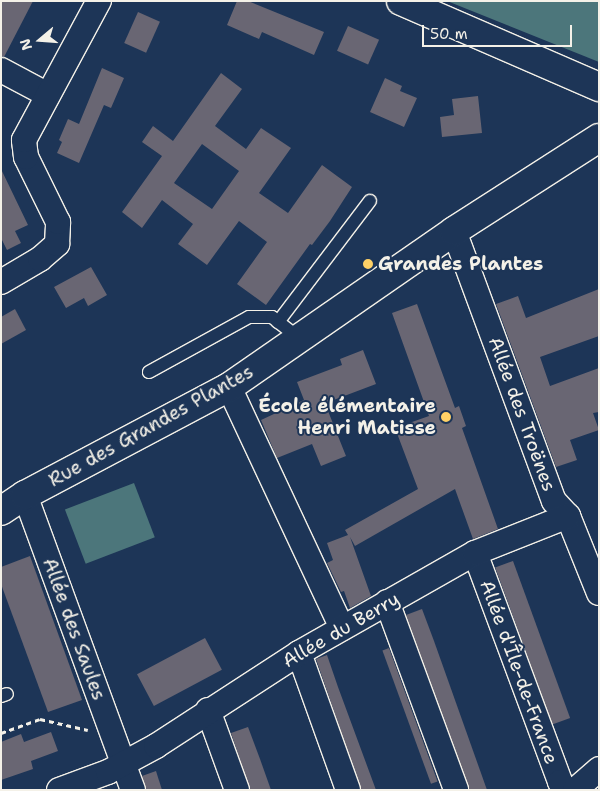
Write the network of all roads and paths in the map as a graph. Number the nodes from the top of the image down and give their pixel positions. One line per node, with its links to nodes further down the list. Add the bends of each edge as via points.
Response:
1 (99, 1): 5 (street)
2 (401, 1): 4 (street)
3 (1, 70): 5 (street)
4 (599, 87)
5 (48, 95): 9 (street, via 24,140 26,158 58,222 57,244 40,259)
6 (599, 138): 8 (street, Rue des Grandes Plantes)
7 (370, 201): 10 (lane)
8 (454, 231): 10 (street, Rue des Grandes Plantes); 15 (street, Allée des Troënes, via 554,501)
9 (1, 282)
10 (289, 330): 11 (lane, via 272,317 249,317); 12 (street, Rue des Grandes Plantes)
11 (149, 372)
12 (229, 387): 13 (street, Rue des Grandes Plantes); 19 (street)
13 (25, 495): 14 (street, Rue des Grandes Plantes); 23 (street, Allée des Saules)
14 (1, 511)
15 (568, 516): 16 (street, Allée du Berry); 17 (street, Allée des Troënes)
16 (475, 553): 18 (street, Allée du Berry); 31 (street, Allée d'Île-de-France, via 560,782)
17 (599, 593)
18 (387, 602): 19 (street, Allée du Berry); 30 (street)
19 (342, 628): 20 (street, Allée du Berry)
20 (299, 653): 21 (street, Allée du Berry); 29 (street)
21 (208, 710): 24 (street, Allée du Berry); 28 (street)
22 (1, 733): 23 (path, via 40,719)
23 (113, 735): 24 (street, Allée des Saules)
24 (124, 764): 26 (street, Allée du Berry); 27 (street, Allée des Saules)
25 (599, 769): 32 (street)
26 (59, 790)
27 (133, 790)
28 (237, 790)
29 (348, 790)
30 (456, 790)
31 (566, 790)
32 (575, 790)

